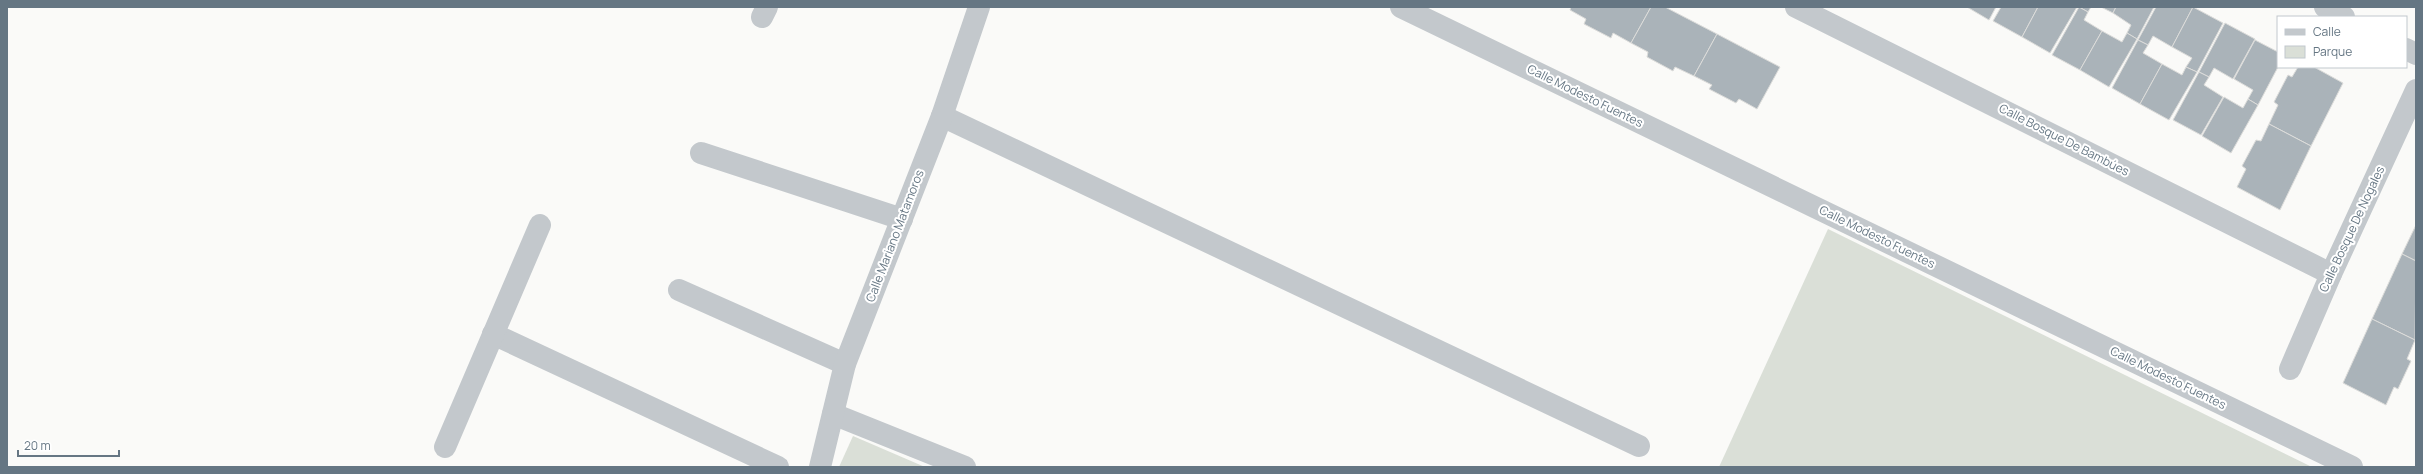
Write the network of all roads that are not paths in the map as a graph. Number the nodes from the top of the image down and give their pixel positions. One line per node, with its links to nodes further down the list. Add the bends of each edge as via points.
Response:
1 (979, 7): 9 (street, Calle Mariano Matamoros)
2 (1401, 7): 24 (street, Calle Modesto Fuentes)
3 (1796, 7): 13 (street, Calle Bosque De Bambúes)
4 (2325, 7): 5 (street)
5 (2342, 16)
6 (2407, 50): 7 (street)
7 (2416, 54)
8 (2416, 90): 13 (street, Calle Bosque De Nogales)
9 (942, 116): 11 (street, Calle Mariano Matamoros); 19 (street)
10 (701, 153): 11 (street)
11 (902, 219): 16 (street, Calle Mariano Matamoros)
12 (540, 225): 15 (street)
13 (2331, 274): 17 (street, Calle Bosque De Nogales)
14 (679, 290): 16 (street)
15 (493, 334): 20 (street); 21 (street)
16 (845, 364): 18 (street, Calle Mariano Matamoros)
17 (2290, 369)
18 (833, 414): 22 (street, Calle Mariano Matamoros); 23 (street)
19 (1639, 446)
20 (445, 447)
21 (778, 467)
22 (820, 467)
23 (965, 467)
24 (2352, 467)

